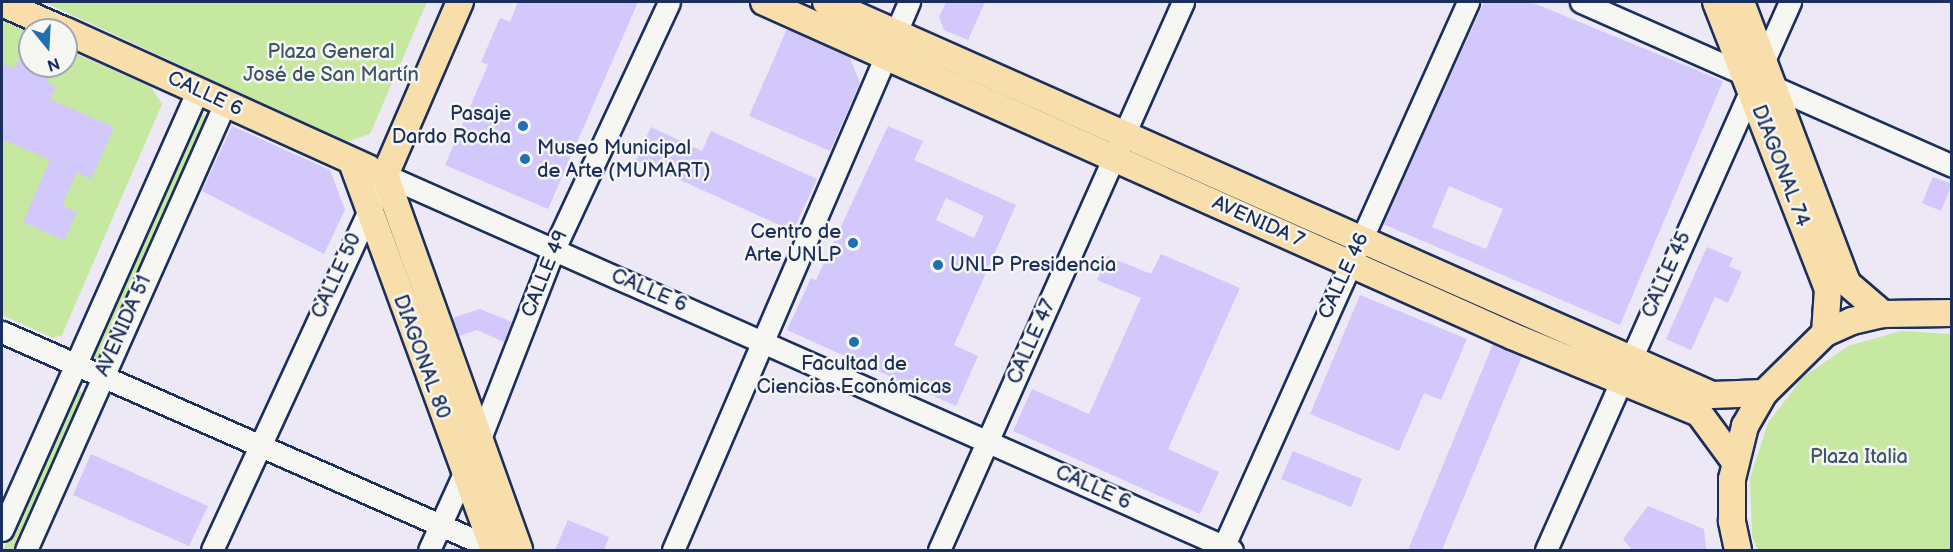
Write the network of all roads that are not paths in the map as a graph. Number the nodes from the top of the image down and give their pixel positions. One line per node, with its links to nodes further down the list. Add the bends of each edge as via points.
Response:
1 (459, 2): 24 (main road, CALLE 50)
2 (669, 2): 27 (street, CALLE 49)
3 (764, 2): 16 (main road, AVENIDA 7)
4 (826, 2): 14 (main road, AVENIDA 7)
5 (909, 2): 14 (street)
6 (1183, 2): 20 (street, CALLE 47)
7 (1468, 2): 26 (street, CALLE 46)
8 (1581, 2): 17 (street)
9 (1716, 2): 17 (main road, DIAGONAL 74)
10 (1741, 2): 17 (main road, DIAGONAL 74)
11 (1790, 2): 17 (street, CALLE 45)
12 (2, 3): 13 (main road, CALLE 6)
13 (35, 18)
14 (895, 32): 16 (street); 20 (main road, AVENIDA 7)
15 (78, 37): 18 (main road, CALLE 6)
16 (885, 55): 21 (main road, AVENIDA 7); 33 (street)
17 (1758, 78): 23 (street); 29 (main road, DIAGONAL 74, via 1847,283); 32 (main road, DIAGONAL 74, via 1828,289); 35 (street, CALLE 45)
18 (197, 91): 19 (main road, CALLE 6); 34 (street, AVENIDA 51)
19 (225, 104): 22 (main road, CALLE 6); 36 (street, AVENIDA 51)
20 (1124, 134): 21 (street, CALLE 47); 26 (main road, AVENIDA 7)
21 (1114, 158): 28 (main road, AVENIDA 7); 39 (street, CALLE 47)
22 (352, 162): 24 (main road, CALLE 6); 25 (main road, DIAGONAL 80)
23 (1952, 166)
24 (385, 175): 25 (street, CALLE 50); 27 (street, CALLE 6); 38 (main road, DIAGONAL 80)
25 (368, 210): 40 (street, CALLE 50); 42 (main road, DIAGONAL 80)
26 (1360, 240): 28 (street, CALLE 46); 35 (main road, AVENIDA 7)
27 (554, 249): 33 (street, CALLE 6); 38 (street, CALLE 49)
28 (1348, 263): 35 (main road, AVENIDA 7); 45 (street, CALLE 46)
29 (1883, 314): 30 (main road); 32 (main road)
30 (1952, 314)
31 (2, 333): 34 (street)
32 (1825, 333): 37 (main road)
33 (766, 341): 39 (street, CALLE 6); 51 (street)
34 (75, 365): 36 (street); 44 (street, AVENIDA 51)
35 (1624, 370): 37 (main road, AVENIDA 7, via 1712,395); 41 (main road, AVENIDA 7, via 1699,413); 53 (street, CALLE 45)
36 (101, 376): 40 (street); 46 (street, AVENIDA 51)
37 (1764, 393): 41 (main road, via 1744,426)
38 (481, 436): 42 (street, CALLE 49); 50 (main road, DIAGONAL 80)
39 (988, 440): 45 (street, CALLE 6); 52 (street, CALLE 47)
40 (259, 446): 43 (street); 47 (street, CALLE 50)
41 (1735, 462): 54 (main road, via 1732,521)
42 (464, 472): 43 (street, CALLE 49); 49 (main road, DIAGONAL 80)
43 (440, 525): 48 (street, CALLE 49); 49 (street)
44 (2, 530)
45 (1226, 549)
46 (26, 550)
47 (212, 550)
48 (429, 550)
49 (495, 550)
50 (519, 550)
51 (673, 550)
52 (939, 550)
53 (1546, 550)
54 (1738, 550)

